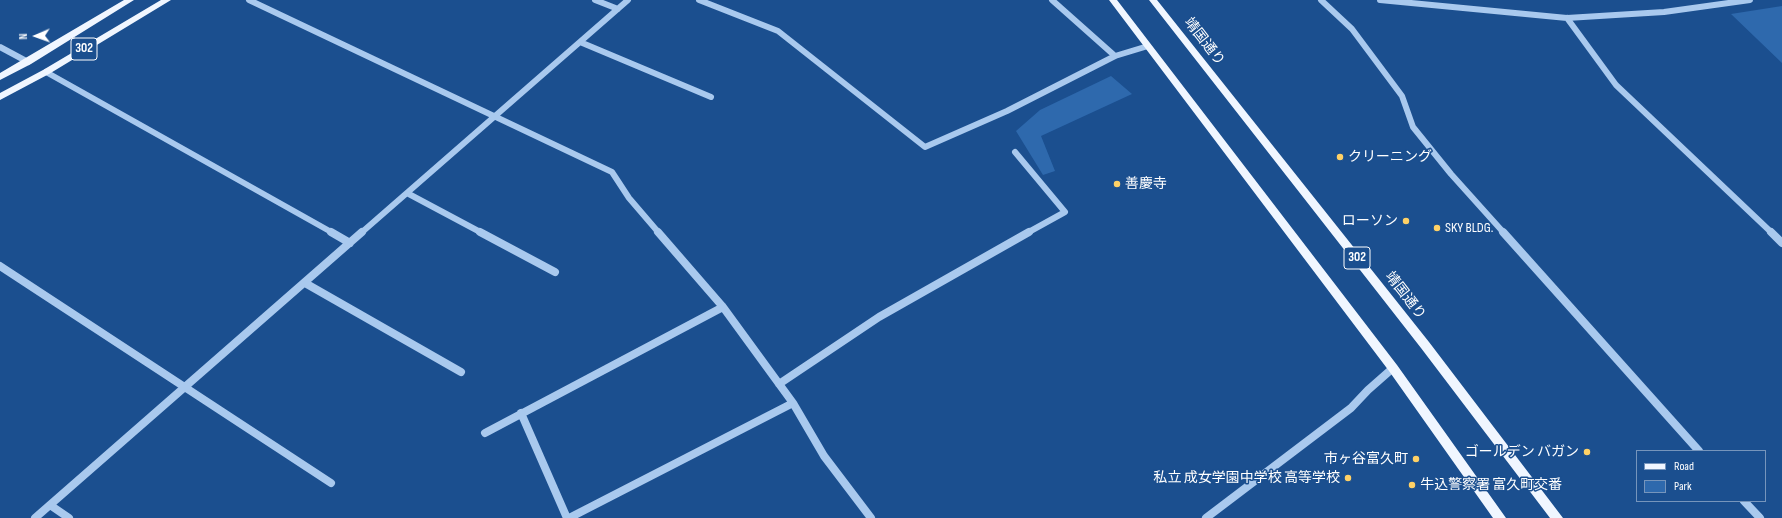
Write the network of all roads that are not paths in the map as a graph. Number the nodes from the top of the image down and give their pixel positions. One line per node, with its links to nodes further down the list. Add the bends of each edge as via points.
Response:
1 (130, 0): 19 (main road, 302)
2 (167, 0): 20 (main road, 302)
3 (249, 0): 24 (street)
4 (595, 0): 13 (street)
5 (628, 0): 13 (street)
6 (699, 0): 18 (street, via 778,31 925,147)
7 (1052, 0): 18 (street)
8 (1112, 0): 17 (main road)
9 (1153, 0): 50 (main road, 靖国通り / 302, via 1425,345)
10 (1321, 0): 40 (street, via 1352,29 1402,96 1413,127 1451,174)
11 (1380, 0): 14 (street)
12 (1750, 0): 14 (street, via 1664,12)
13 (618, 9): 15 (street)
14 (1567, 18): 28 (street, via 1616,85)
15 (580, 42): 23 (street); 24 (street)
16 (0, 46): 19 (street)
17 (1148, 46): 18 (street); 33 (main road)
18 (1116, 56)
19 (28, 62): 21 (main road, 302)
20 (46, 72): 22 (main road, 302); 27 (street)
21 (0, 76)
22 (0, 97)
23 (711, 97)
24 (495, 116): 26 (street); 32 (street, via 612,172 629,198)
25 (1015, 152): 35 (street, via 1065,212 879,317)
26 (407, 193): 27 (street); 30 (street)
27 (350, 243): 31 (street)
28 (1782, 243)
29 (0, 266): 36 (street)
30 (554, 272)
31 (305, 283): 34 (street); 36 (street)
32 (723, 307): 35 (street); 38 (street)
33 (1393, 368): 48 (street, via 1351,408); 49 (main road)
34 (461, 372)
35 (779, 384): 37 (street)
36 (185, 387): 41 (street); 43 (street)
37 (793, 403): 46 (street); 47 (street, via 824,456)
38 (521, 413): 39 (street); 46 (street)
39 (485, 433)
40 (1698, 450)
41 (331, 483)
42 (1745, 502): 51 (street)
43 (50, 505): 44 (street); 45 (street)
44 (35, 518)
45 (68, 518)
46 (568, 518)
47 (871, 518)
48 (1206, 518)
49 (1500, 518)
50 (1557, 518)
51 (1760, 518)

